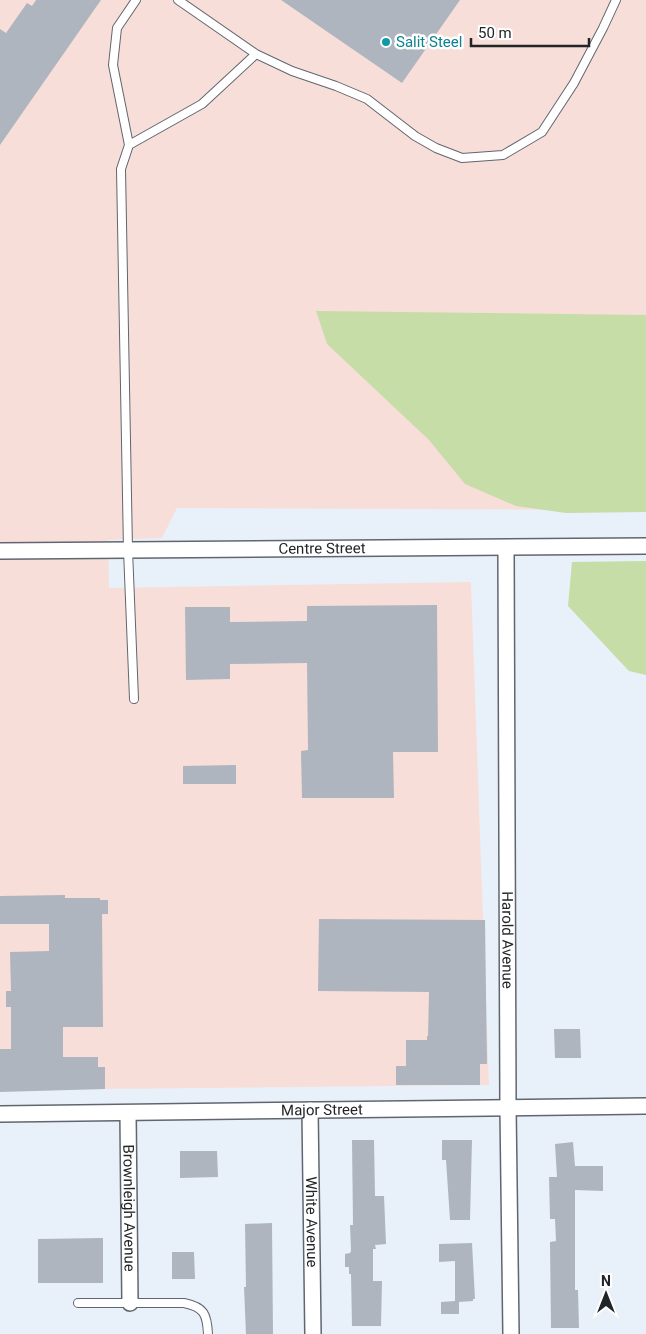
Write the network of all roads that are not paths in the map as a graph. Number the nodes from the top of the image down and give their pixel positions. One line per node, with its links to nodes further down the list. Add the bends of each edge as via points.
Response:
1 (136, 0): 5 (lane, via 117,28 113,65)
2 (178, 0): 4 (lane)
3 (616, 0): 4 (lane, via 574,83 542,132 503,155 462,158 436,148 366,100)
4 (256, 54): 5 (lane, via 202,104)
5 (129, 144): 8 (lane, via 121,169)
6 (646, 546): 7 (street, Centre Street)
7 (506, 548): 8 (street, Centre Street); 12 (street, Harold Avenue)
8 (128, 550): 9 (street, Centre Street); 10 (lane)
9 (0, 551)
10 (134, 699)
11 (646, 1106): 12 (street, Major Street)
12 (508, 1108): 13 (street, Major Street); 20 (street, Harold Avenue)
13 (310, 1110): 14 (street, Major Street); 19 (street, White Avenue)
14 (128, 1113): 15 (street, Major Street); 17 (street, Brownleigh Avenue)
15 (0, 1114)
16 (78, 1303): 17 (lane)
17 (130, 1303): 18 (lane, via 198,1306 206,1316)
18 (208, 1334)
19 (313, 1334)
20 (511, 1334)

